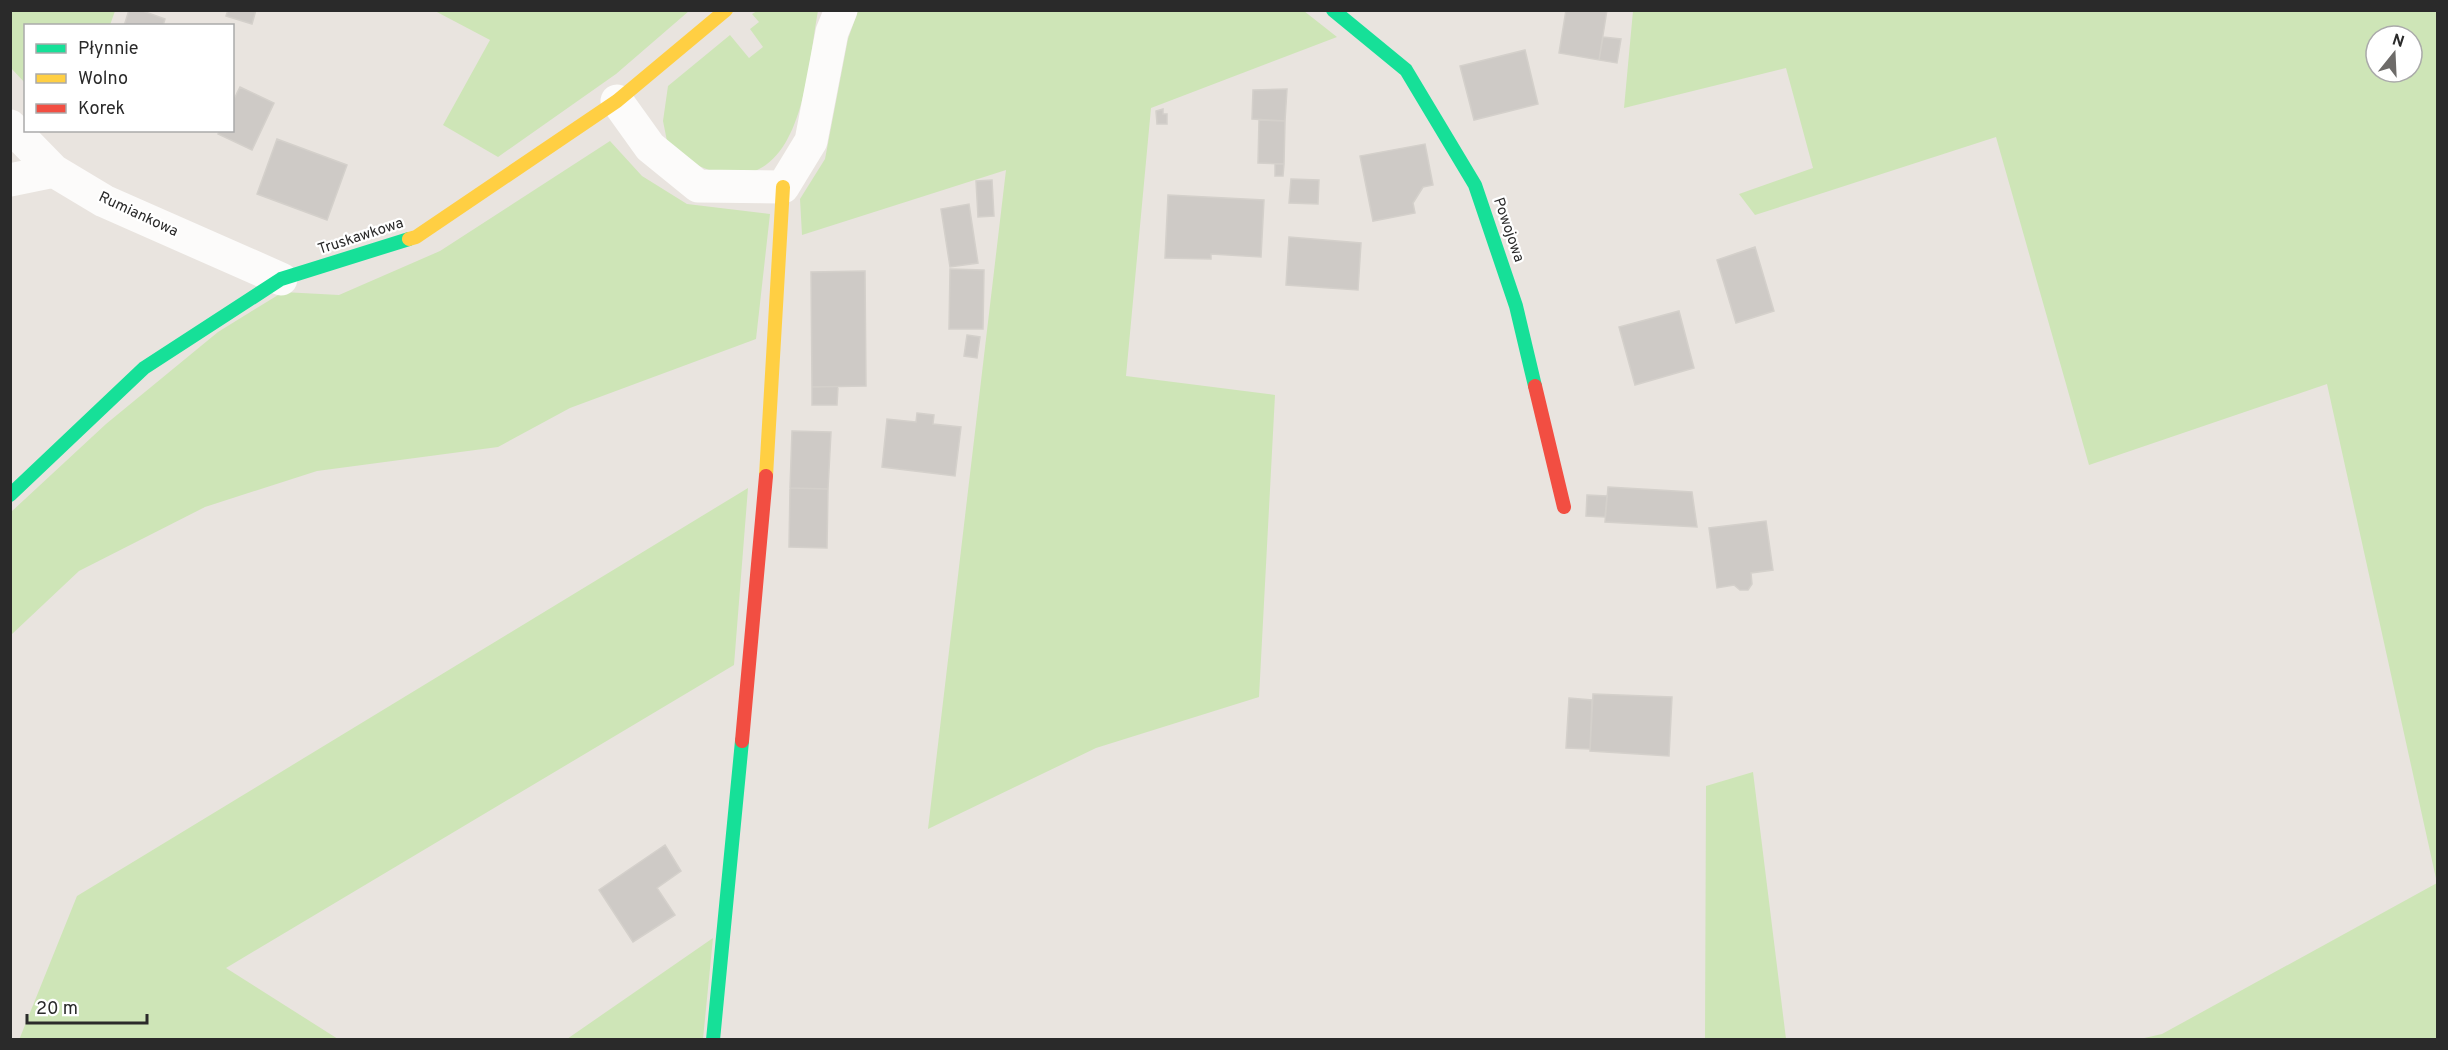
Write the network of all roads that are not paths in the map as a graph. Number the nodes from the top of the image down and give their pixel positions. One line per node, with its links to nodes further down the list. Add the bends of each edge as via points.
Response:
1 (726, 10): 4 (street, Truskawkowa)
2 (841, 10): 8 (street, via 832,32 811,141)
3 (1333, 10): 11 (street, Powojowa, via 1406,70 1475,185 1516,306)
4 (617, 101): 8 (street, via 650,147 698,186); 9 (street, Truskawkowa, via 416,237)
5 (10, 126): 6 (street, Rumiankowa)
6 (54, 171): 7 (street); 9 (street, Rumiankowa, via 104,201)
7 (10, 180)
8 (783, 187): 12 (street, via 764,508)
9 (281, 279): 10 (street, Truskawkowa, via 144,368)
10 (10, 495)
11 (1564, 507)
12 (713, 1040)

